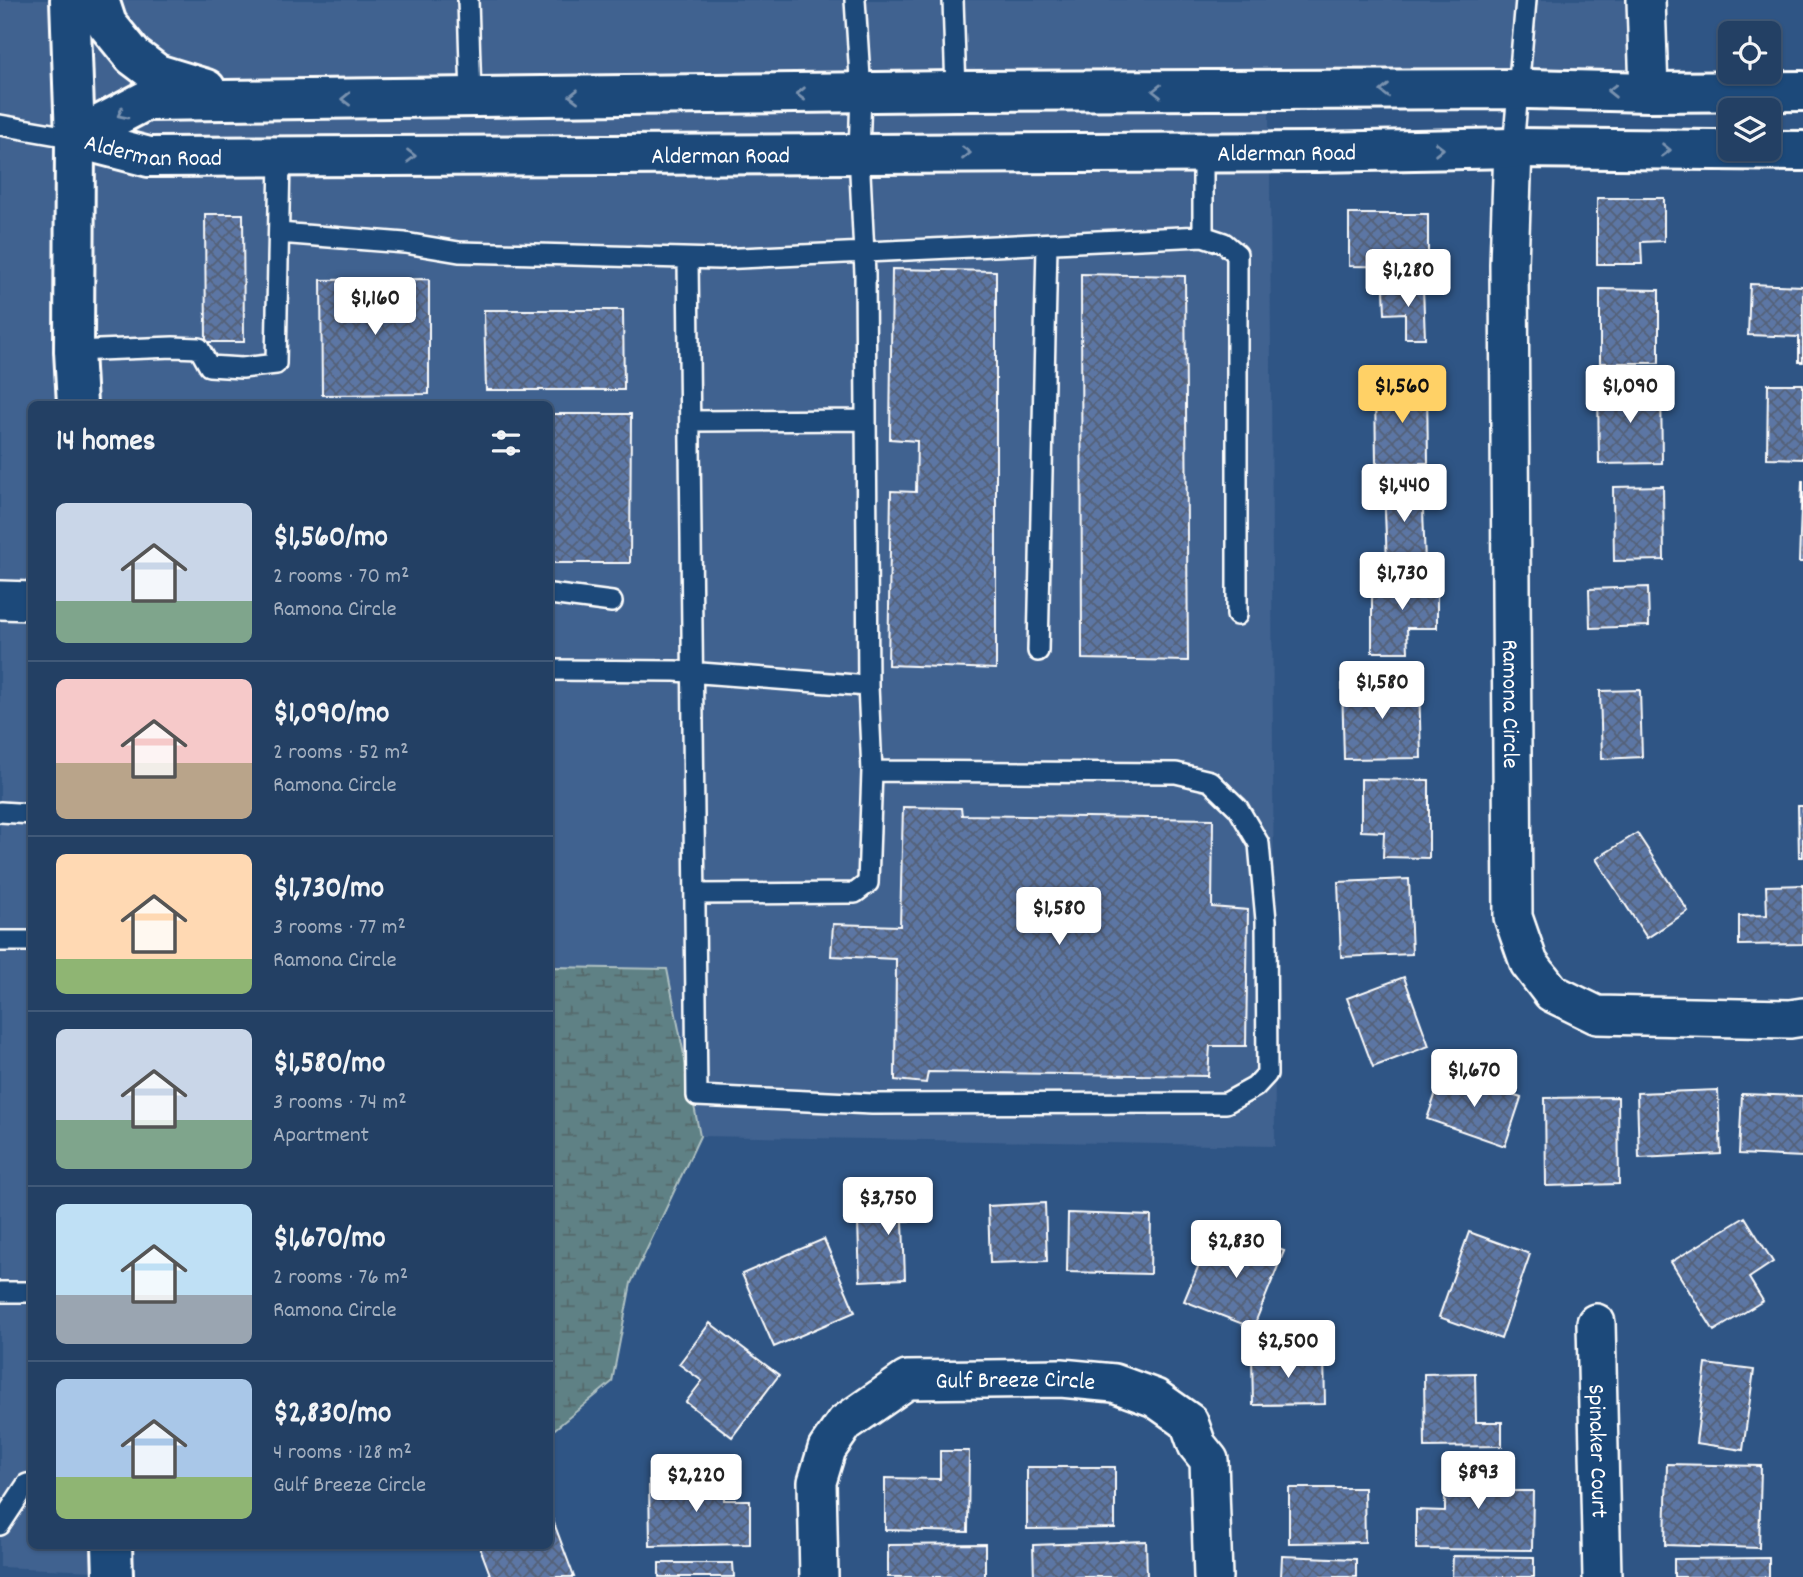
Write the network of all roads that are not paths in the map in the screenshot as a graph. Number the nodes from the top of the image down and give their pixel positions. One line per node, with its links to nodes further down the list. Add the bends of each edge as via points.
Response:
1 (70, 0): 16 (main road)
2 (99, 0): 14 (main road, via 107,24 133,56 156,74)
3 (468, 0): 13 (lane)
4 (855, 0): 12 (lane)
5 (953, 0): 9 (lane)
6 (1526, 0): 8 (lane)
7 (1646, 0): 10 (street)
8 (1517, 89): 9 (main road, Alderman Road, one-way to 9); 10 (main road, Alderman Road, one-way to 8); 17 (lane)
9 (956, 91): 12 (main road, Alderman Road)
10 (1649, 92): 11 (main road, Alderman Road)
11 (1803, 92)
12 (861, 93): 13 (main road, Alderman Road, one-way to 13); 20 (lane)
13 (471, 97): 14 (main road, Alderman Road, one-way to 14)
14 (245, 100): 16 (main road, Alderman Road, one-way to 16, via 145,102)
15 (0, 125): 16 (lane)
16 (75, 138): 21 (main road, Alderman Road, via 149,157); 27 (main road)
17 (1513, 148): 18 (main road, Alderman Road, one-way to 18); 19 (main road, Alderman Road, one-way to 17); 46 (street, Ramona Circle, via 1509,278 1513,917 1529,963 1552,993 1597,1015)
18 (1803, 151)
19 (1203, 152): 20 (main road, Alderman Road, one-way to 19); 23 (lane)
20 (859, 153): 21 (main road, Alderman Road, one-way to 20); 25 (lane)
21 (280, 157): 22 (lane)
22 (279, 233): 26 (lane, via 459,252); 27 (lane, via 276,364 209,366 200,348)
23 (1203, 236): 24 (lane); 35 (lane, via 1224,243 1237,254)
24 (1047, 245): 25 (lane); 36 (lane)
25 (864, 253): 26 (lane); 29 (lane)
26 (688, 258): 30 (lane)
27 (74, 351): 28 (main road)
28 (77, 401)
29 (866, 420): 30 (lane); 39 (lane)
30 (690, 421): 38 (lane)
31 (553, 594): 34 (lane)
32 (0, 600): 33 (street)
33 (28, 601)
34 (612, 602)
35 (1237, 615)
36 (1038, 651)
37 (553, 670): 38 (lane)
38 (693, 673): 39 (lane); 43 (lane)
39 (868, 687): 40 (lane)
40 (872, 771): 43 (lane, via 868,883 855,893); 43 (lane, via 1175,773 1210,781 1238,808 1259,844 1266,920 1267,1074 1227,1103 872,1104 697,1096)
41 (0, 812): 42 (lane)
42 (28, 814)
43 (695, 894)
44 (0, 941): 45 (lane)
45 (28, 941)
46 (1803, 1017)
47 (0, 1292): 48 (lane)
48 (28, 1292)
49 (1596, 1323): 56 (street, Spinaker Court)
50 (28, 1484): 51 (lane)
51 (0, 1525)
52 (113, 1549): 53 (main road)
53 (113, 1577)
54 (819, 1577): 55 (street, Gulf Breeze Circle, via 817,1482 827,1449 845,1423 907,1380 1061,1378 1114,1382 1155,1398 1189,1422 1209,1461)
55 (1213, 1577)
56 (1602, 1577)

